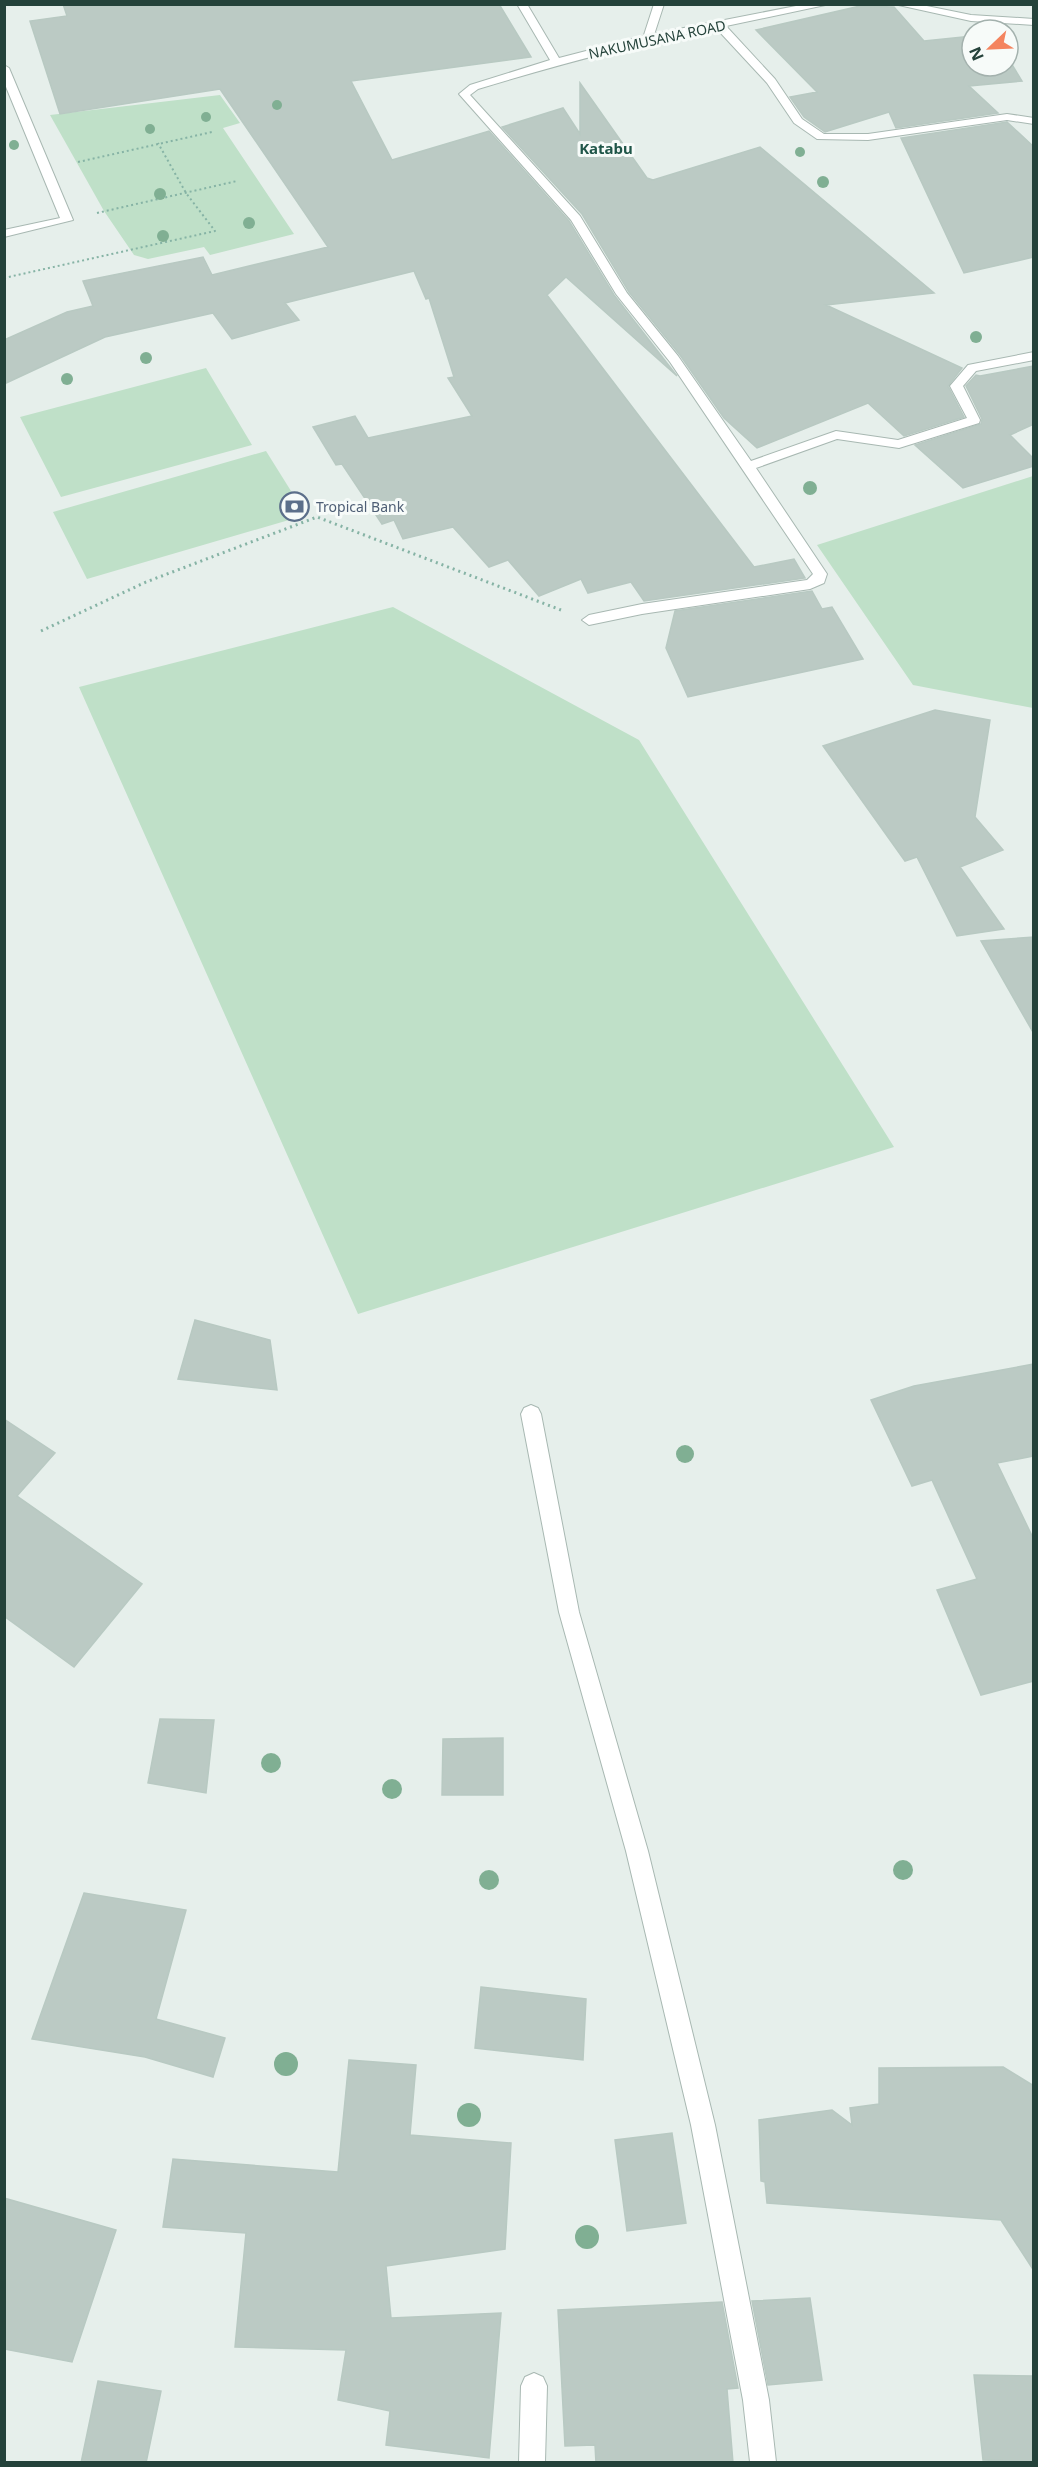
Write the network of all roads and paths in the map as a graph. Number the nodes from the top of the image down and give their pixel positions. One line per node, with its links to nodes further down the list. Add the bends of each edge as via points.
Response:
1 (522, 4): 8 (street)
2 (659, 4): 7 (street)
3 (825, 4): 6 (street, NAKUMUSANA ROAD)
4 (899, 4): 5 (street, via 971,18)
5 (1034, 22)
6 (720, 26): 7 (street, NAKUMUSANA ROAD); 10 (street, via 771,81 798,121 821,137 868,137 1007,117)
7 (648, 38): 8 (street, NAKUMUSANA ROAD)
8 (556, 62): 20 (street, NAKUMUSANA ROAD, via 474,87 464,94 576,218 622,294 674,359)
9 (4, 68): 13 (street)
10 (1034, 121)
11 (212, 132): 12 (path)
12 (158, 143): 13 (path); 15 (path)
13 (45, 170): 16 (street)
14 (237, 181): 15 (path)
15 (186, 193): 16 (path); 18 (path, via 215,231)
16 (67, 220): 17 (street)
17 (4, 234)
18 (4, 278)
19 (1034, 356): 20 (street, via 972,368 956,386 974,420 899,444 836,435)
20 (749, 466): 21 (street, via 809,554 820,574 819,580)
21 (589, 620): 22 (path, via 317,517 146,582)
22 (41, 632)
23 (531, 1414): 26 (street, via 568,1612 637,1851 703,2124 756,2400)
24 (534, 2386): 25 (street)
25 (532, 2463)
26 (764, 2463)

